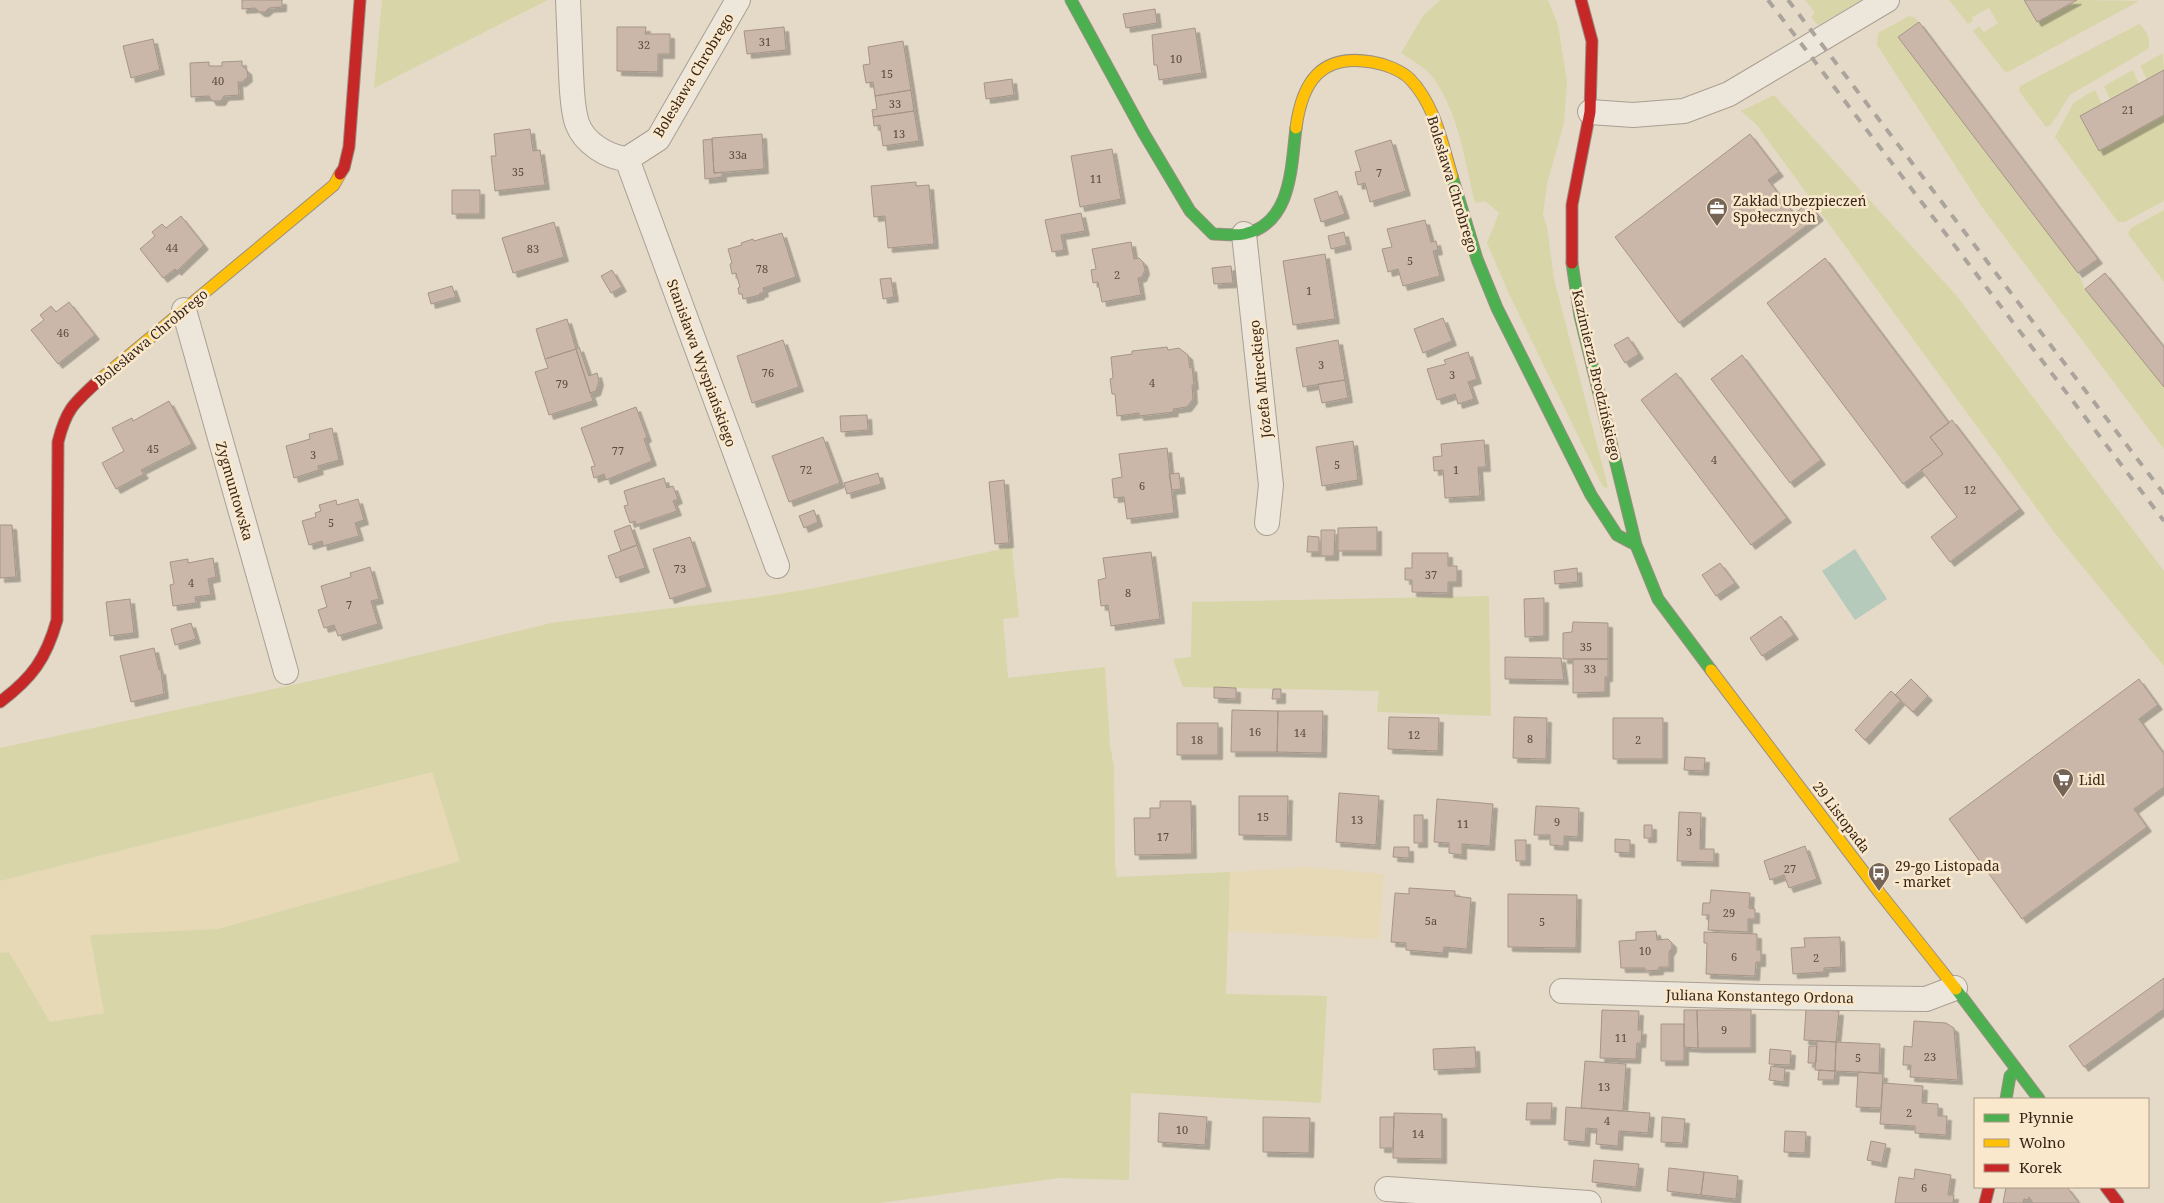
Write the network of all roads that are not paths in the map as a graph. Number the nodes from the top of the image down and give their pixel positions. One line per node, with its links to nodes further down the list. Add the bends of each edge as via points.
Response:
1 (360, 0): 10 (street, Bolesława Chrobrego, via 349,147 344,168 334,184)
2 (568, 0): 8 (street, via 572,95 577,124 600,150 613,158)
3 (738, 0): 8 (street, Bolesława Chrobrego, via 658,139)
4 (1071, 0): 9 (street, Bolesława Chrobrego, via 1190,211 1213,234)
5 (1581, 0): 7 (street, Kazimierza Brodzińskiego, via 1592,41)
6 (1887, 0): 7 (street, via 1729,94 1684,111 1633,115)
7 (1590, 112): 12 (street, Kazimierza Brodzińskiego, via 1572,205 1571,258 1580,316)
8 (627, 159): 13 (street, Stanisława Wyspiańskiego)
9 (1244, 234): 11 (street, Józefa Mireckiego, via 1271,485); 12 (street, Bolesława Chrobrego, via 1270,222 1288,191 1299,105 1311,80 1328,65 1355,59 1384,64 1409,78 1434,117 1477,259 1497,308 1591,495 1617,535)
10 (184, 310): 14 (street, Zygmuntowska); 15 (street, Bolesława Chrobrego, via 106,373 71,406 63,422 58,442 58,620 41,664 18,689)
11 (1267, 523)
12 (1636, 545): 16 (street, 29 Listopada, via 1658,599)
13 (777, 566)
14 (286, 672)
15 (0, 702)
16 (1955, 988): 17 (street, Juliana Konstantego Ordona, via 1926,999); 18 (street, 29 Listopada)
17 (1562, 991)
18 (2016, 1070): 19 (street, via 2010,1076); 20 (street, 29 Listopada)
19 (2006, 1098)
20 (2038, 1098)
21 (1989, 1188): 25 (street)
22 (2107, 1188): 26 (street)
23 (1387, 1190): 24 (street)
24 (1589, 1203)
25 (1985, 1203)
26 (2118, 1203)

